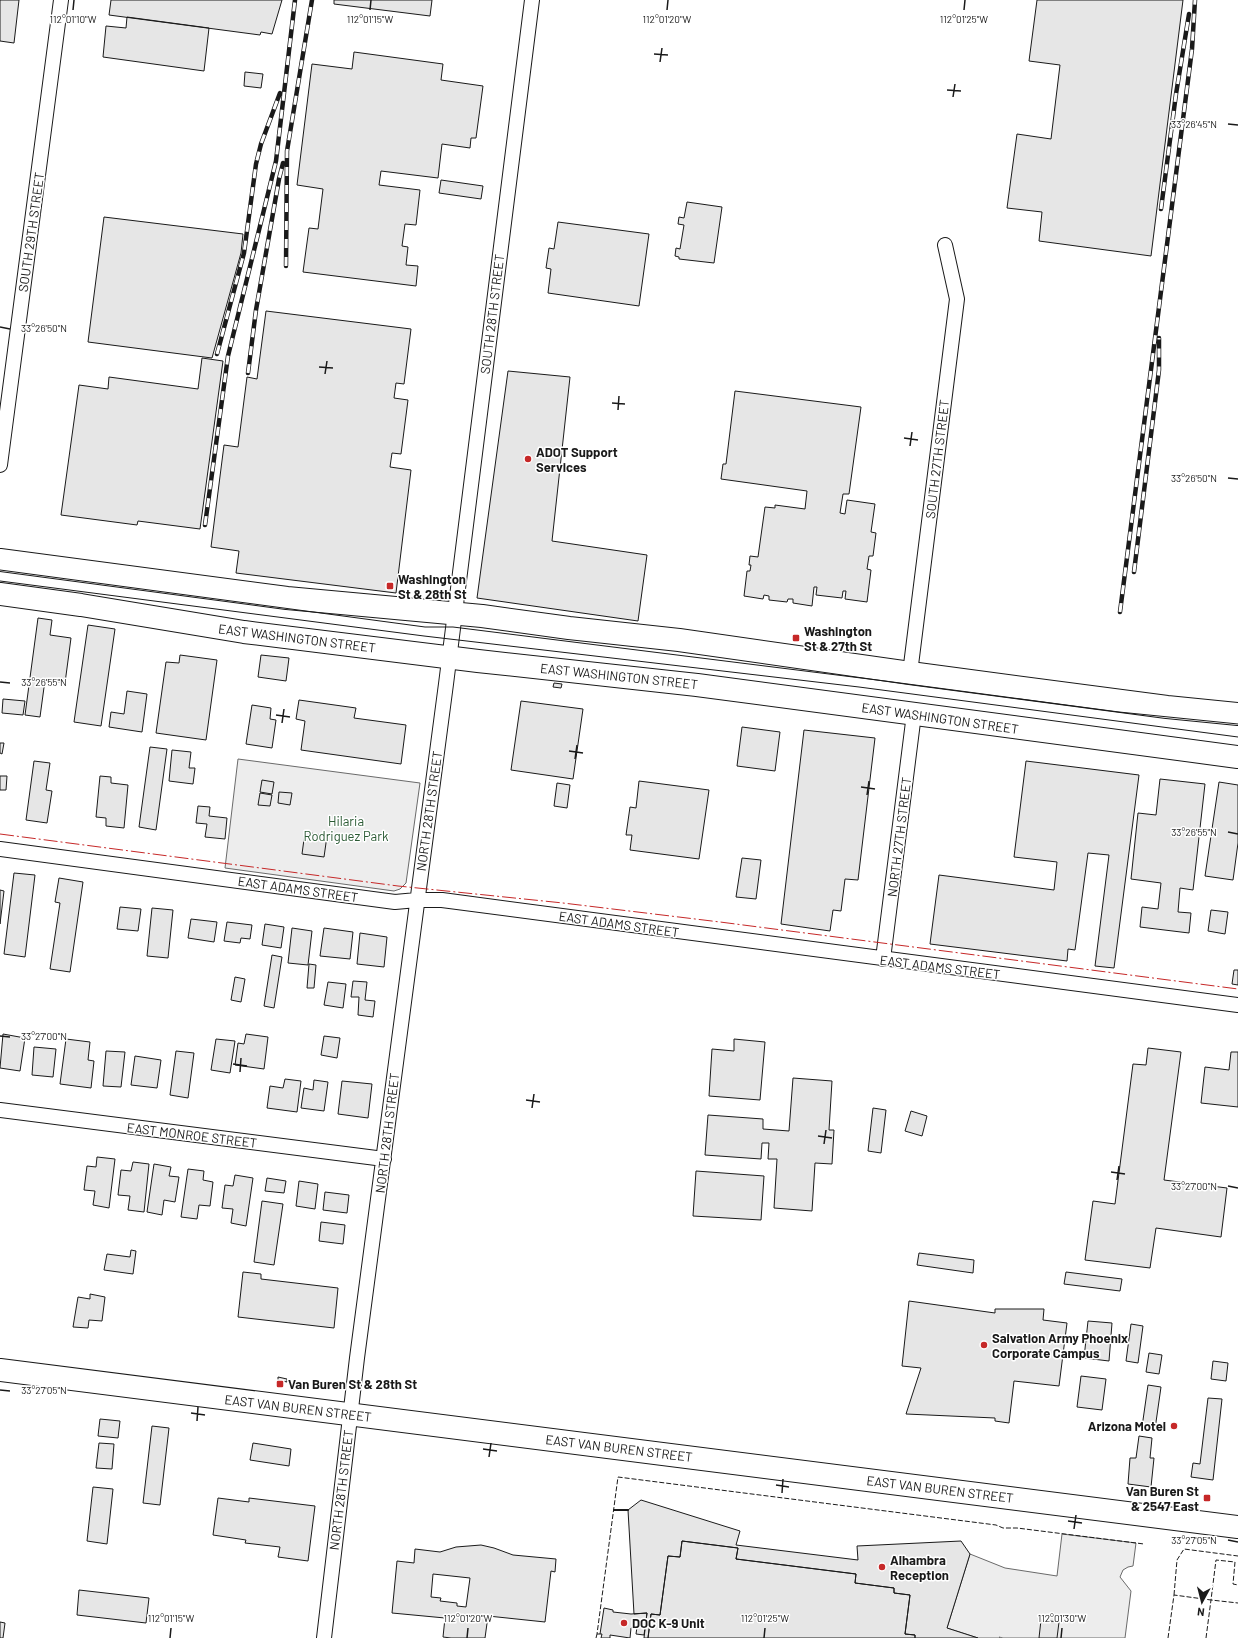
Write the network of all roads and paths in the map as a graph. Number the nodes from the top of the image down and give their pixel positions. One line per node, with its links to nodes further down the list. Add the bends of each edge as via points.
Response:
1 (62, 0): 4 (street, SOUTH 29TH STREET)
2 (532, 0): 7 (street, SOUTH 28TH STREET)
3 (945, 245): 9 (street, SOUTH 27TH STREET, via 957,299)
4 (0, 464)
5 (0, 560): 7 (main road)
6 (0, 594): 8 (main road, EAST WASHINGTON STREET, via 244,632)
7 (454, 621): 8 (street, NORTH 28TH STREET); 9 (main road, via 679,640)
8 (449, 657): 10 (main road, EAST WASHINGTON STREET, via 697,685); 14 (street, NORTH 28TH STREET)
9 (910, 673): 11 (main road)
10 (914, 714): 12 (main road, EAST WASHINGTON STREET); 15 (street, NORTH 27TH STREET)
11 (1238, 714)
12 (1238, 757)
13 (0, 850): 14 (street, EAST ADAMS STREET, via 390,901)
14 (417, 900): 15 (street, EAST ADAMS STREET, via 442,900); 18 (street, NORTH 28TH STREET)
15 (883, 959): 16 (street, EAST ADAMS STREET)
16 (1238, 1005)
17 (0, 1110): 18 (street, EAST MONROE STREET)
18 (384, 1159): 20 (street, NORTH 28TH STREET)
19 (0, 1370): 20 (main road, EAST VAN BUREN STREET)
20 (350, 1414): 21 (main road, EAST VAN BUREN STREET); 22 (street, NORTH 28TH STREET)
21 (1238, 1527)
22 (324, 1638)

